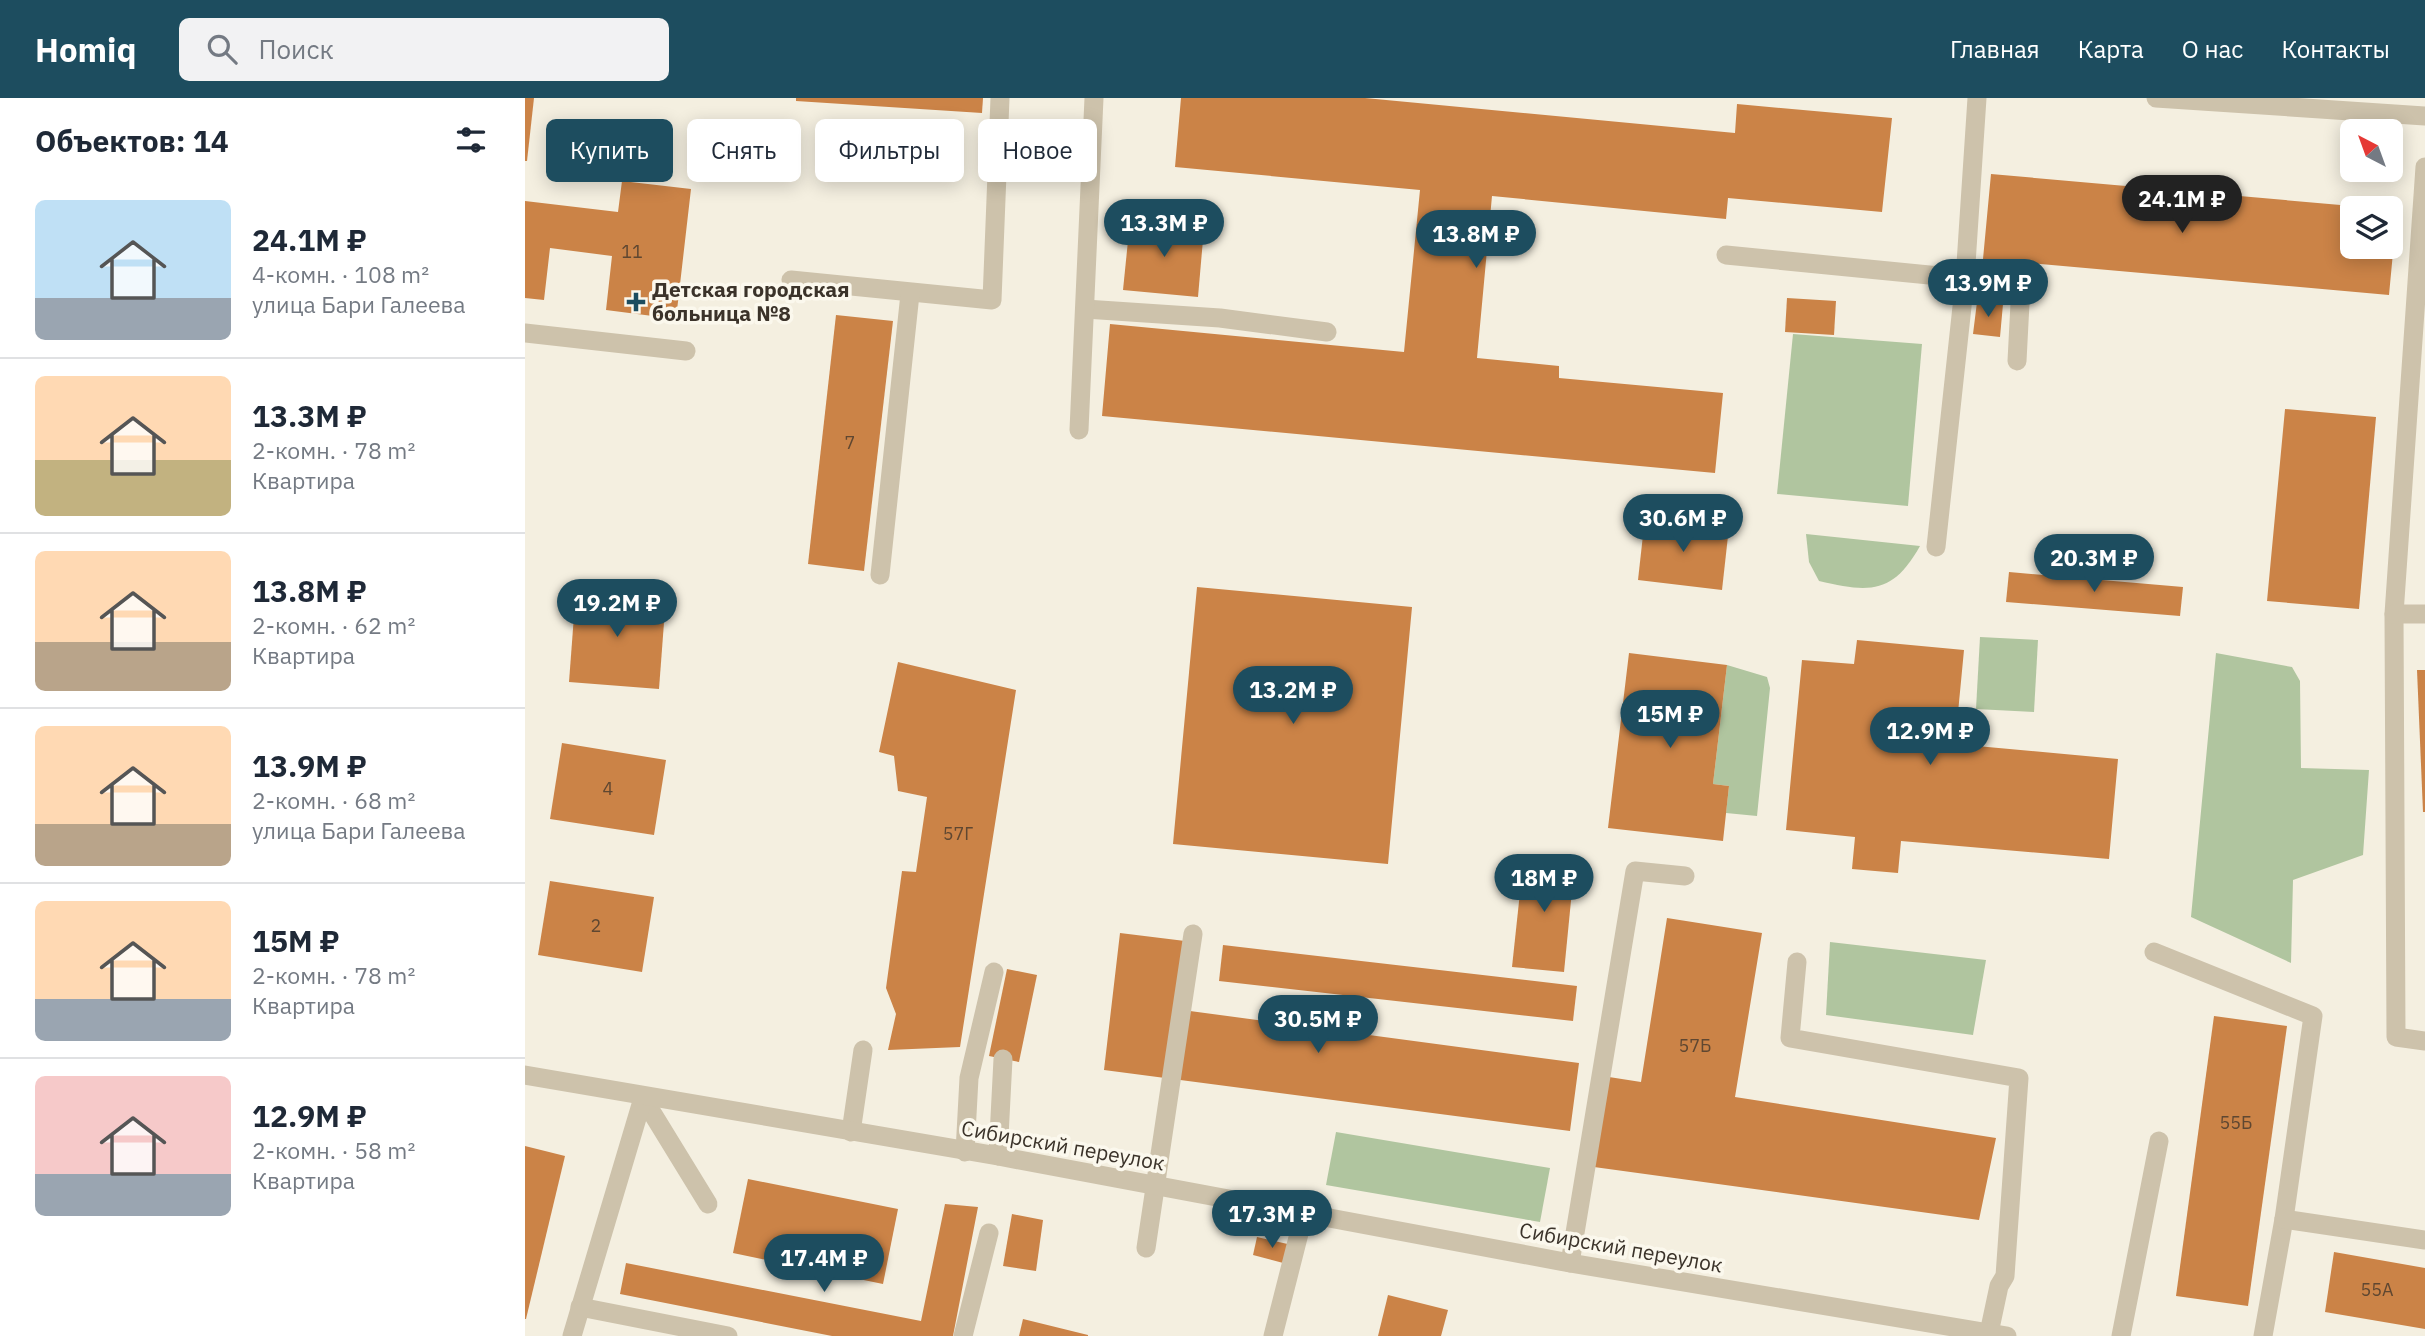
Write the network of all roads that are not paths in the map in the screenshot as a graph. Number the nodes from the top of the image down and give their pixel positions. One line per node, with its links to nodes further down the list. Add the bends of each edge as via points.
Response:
1 (1000, 98): 11 (street, via 992,300)
2 (1094, 98): 12 (street)
3 (1977, 98): 9 (street)
4 (2156, 98): 5 (street)
5 (2338, 104): 6 (street)
6 (2425, 116)
7 (2425, 167): 20 (street)
8 (1725, 255): 9 (street)
9 (1965, 279): 16 (street, via 2021,284); 18 (street)
10 (791, 280): 11 (street)
11 (910, 294): 19 (street)
12 (1085, 309): 13 (street, via 1220,318); 17 (street)
13 (1327, 332)
14 (525, 333): 15 (street)
15 (687, 351)
16 (2017, 361)
17 (1079, 430)
18 (1936, 547)
19 (880, 575)
20 (2395, 614): 21 (street); 27 (street, via 2396,1037)
21 (2425, 614)
22 (1685, 876): 43 (street, via 1635,871)
23 (1193, 934): 36 (street)
24 (2154, 952): 39 (street, via 2313,1017)
25 (1797, 962): 45 (street, via 1790,1038 2019,1078)
26 (994, 972): 34 (street, via 969,1078)
27 (2425, 1041)
28 (863, 1050): 32 (street)
29 (1003, 1059): 35 (street)
30 (525, 1075): 31 (street, Сибирский переулок)
31 (643, 1098): 32 (street, Сибирский переулок); 37 (street); 44 (street)
32 (851, 1132): 34 (street, Сибирский переулок)
33 (2159, 1140): 50 (street)
34 (965, 1152): 35 (street, Сибирский переулок)
35 (997, 1156): 36 (street, Сибирский переулок)
36 (1157, 1186): 38 (street, Сибирский переулок); 42 (street)
37 (709, 1204)
38 (1304, 1214): 43 (street, Сибирский переулок); 49 (street)
39 (2284, 1219): 41 (street); 51 (street)
40 (989, 1233): 48 (street)
41 (2425, 1240)
42 (1146, 1248)
43 (1570, 1263): 45 (street, Сибирский переулок)
44 (580, 1307): 46 (street); 47 (street)
45 (1998, 1334)
46 (572, 1336)
47 (728, 1336)
48 (963, 1336)
49 (1273, 1336)
50 (2121, 1336)
51 (2263, 1336)

